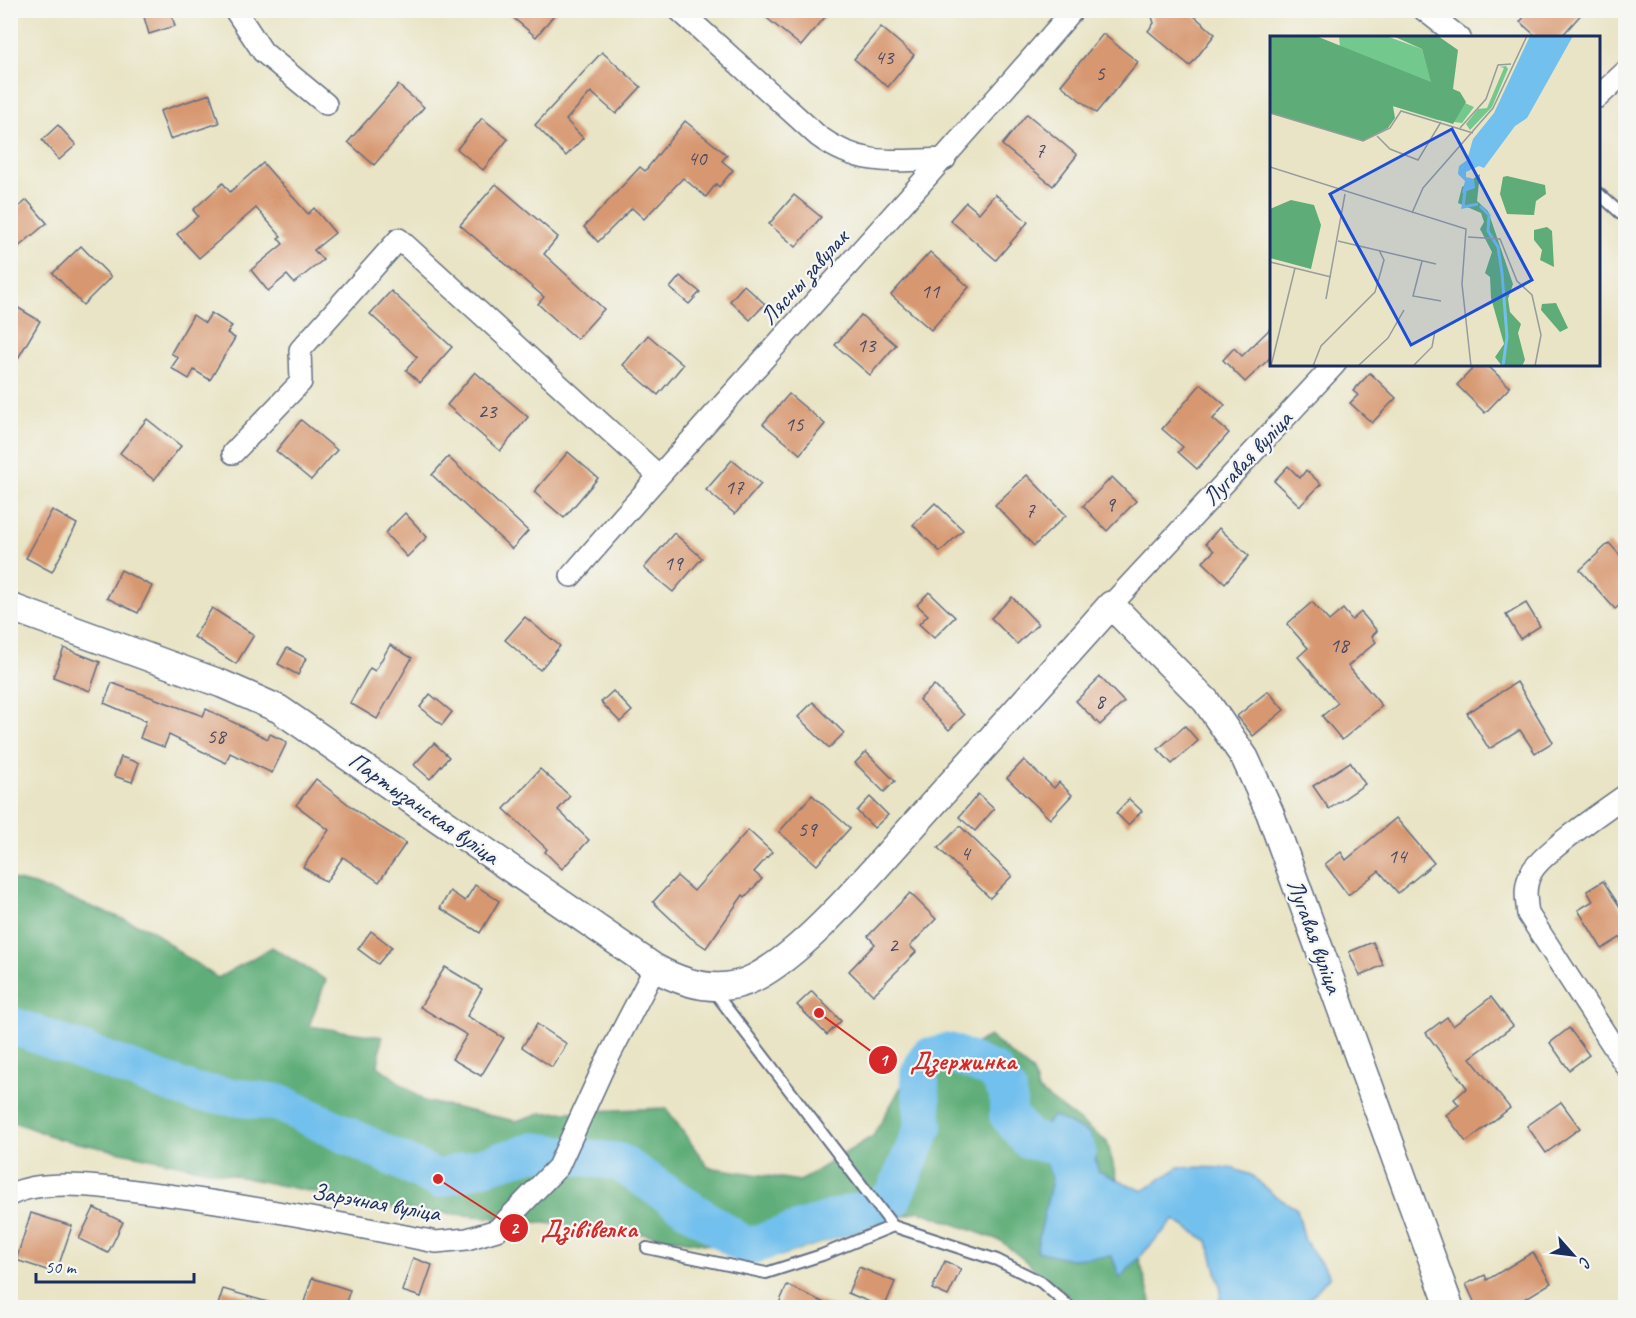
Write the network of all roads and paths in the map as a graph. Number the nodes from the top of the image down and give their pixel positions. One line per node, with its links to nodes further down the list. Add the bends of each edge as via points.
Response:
1 (235, 10): 8 (street, via 263,51)
2 (679, 10): 9 (street, via 838,151 878,162)
3 (1073, 10): 9 (street, Лясны завулак)
4 (1424, 10): 5 (street)
5 (1457, 36)
6 (1626, 71): 7 (street)
7 (1600, 96)
8 (326, 104)
9 (945, 159): 14 (street, Лясны завулак)
10 (1600, 194): 11 (lane)
11 (1626, 218)
12 (1333, 366): 16 (street, Лугавая вуліца)
13 (233, 453): 14 (street, via 301,382 300,350 399,239)
14 (658, 475): 15 (street, Лясны завулак)
15 (571, 576)
16 (1111, 605): 19 (street, Лугавая вуліца, via 871,873); 27 (street, Лугавая вуліца, via 1206,701 1245,759 1270,813)
17 (10, 607): 20 (street, Партызанская вуліца, via 222,684 279,709)
18 (1626, 795): 22 (street, via 1531,871 1524,893 1528,914)
19 (814, 930): 21 (street, Партызанская вуліца, via 754,978 734,986)
20 (655, 968): 21 (street, Партызанская вуліца, via 678,981); 23 (street, Зарэчная вуліца, via 563,1155 531,1198 497,1230 467,1239 436,1242 251,1206 110,1187 63,1185 19,1190)
21 (711, 987): 24 (lane)
22 (1626, 1066)
23 (10, 1195)
24 (893, 1226): 25 (lane, via 766,1273); 26 (lane, via 997,1260 1041,1282)
25 (647, 1248)
26 (1071, 1308)
27 (1450, 1308)

